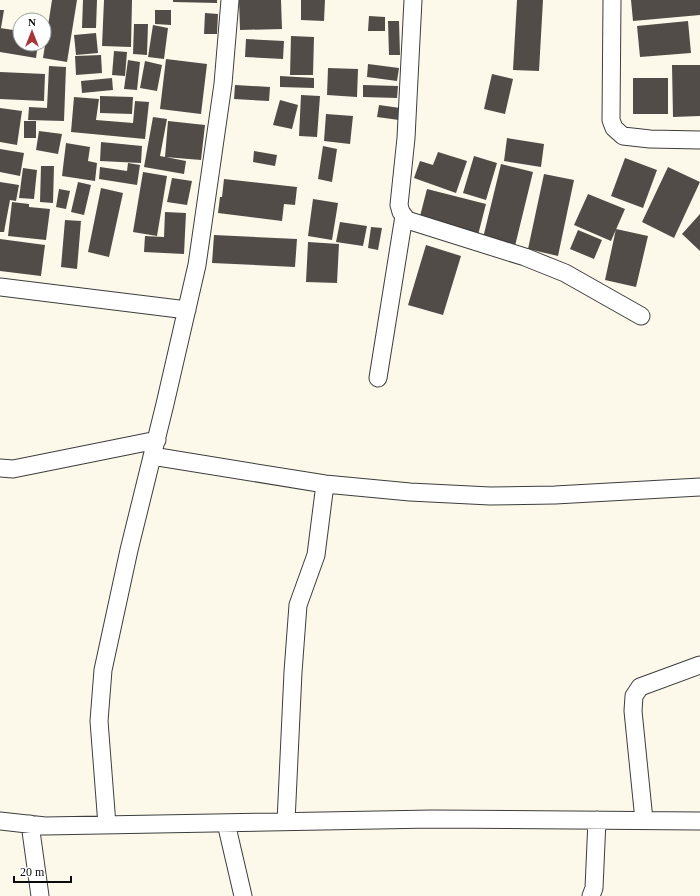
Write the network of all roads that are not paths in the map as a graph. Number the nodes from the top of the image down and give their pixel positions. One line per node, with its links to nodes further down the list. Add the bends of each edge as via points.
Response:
1 (230, 0): 7 (street, via 223,84 197,265)
2 (413, 0): 5 (street, via 406,138 399,205)
3 (612, 0): 4 (street, via 611,120 614,128 623,136)
4 (700, 140)
5 (404, 216): 8 (street, via 407,220 525,257 565,273); 9 (street)
6 (0, 287): 7 (street)
7 (187, 310): 10 (street)
8 (641, 316)
9 (378, 378)
10 (154, 448): 11 (street, via 13,469); 12 (street); 22 (street, via 103,670 99,721)
11 (0, 468)
12 (325, 484): 13 (street, via 490,496); 19 (street, via 316,555 298,605)
13 (700, 487)
14 (700, 665): 16 (street, via 640,687 634,696 633,711)
15 (598, 820): 16 (street); 19 (street, via 432,819); 25 (street, via 594,888)
16 (644, 820): 18 (street)
17 (0, 821): 21 (street)
18 (700, 821)
19 (286, 822): 20 (street)
20 (226, 823): 22 (street); 24 (street)
21 (30, 824): 22 (street); 23 (street)
22 (107, 825)
23 (40, 896)
24 (242, 896)
25 (591, 896)

